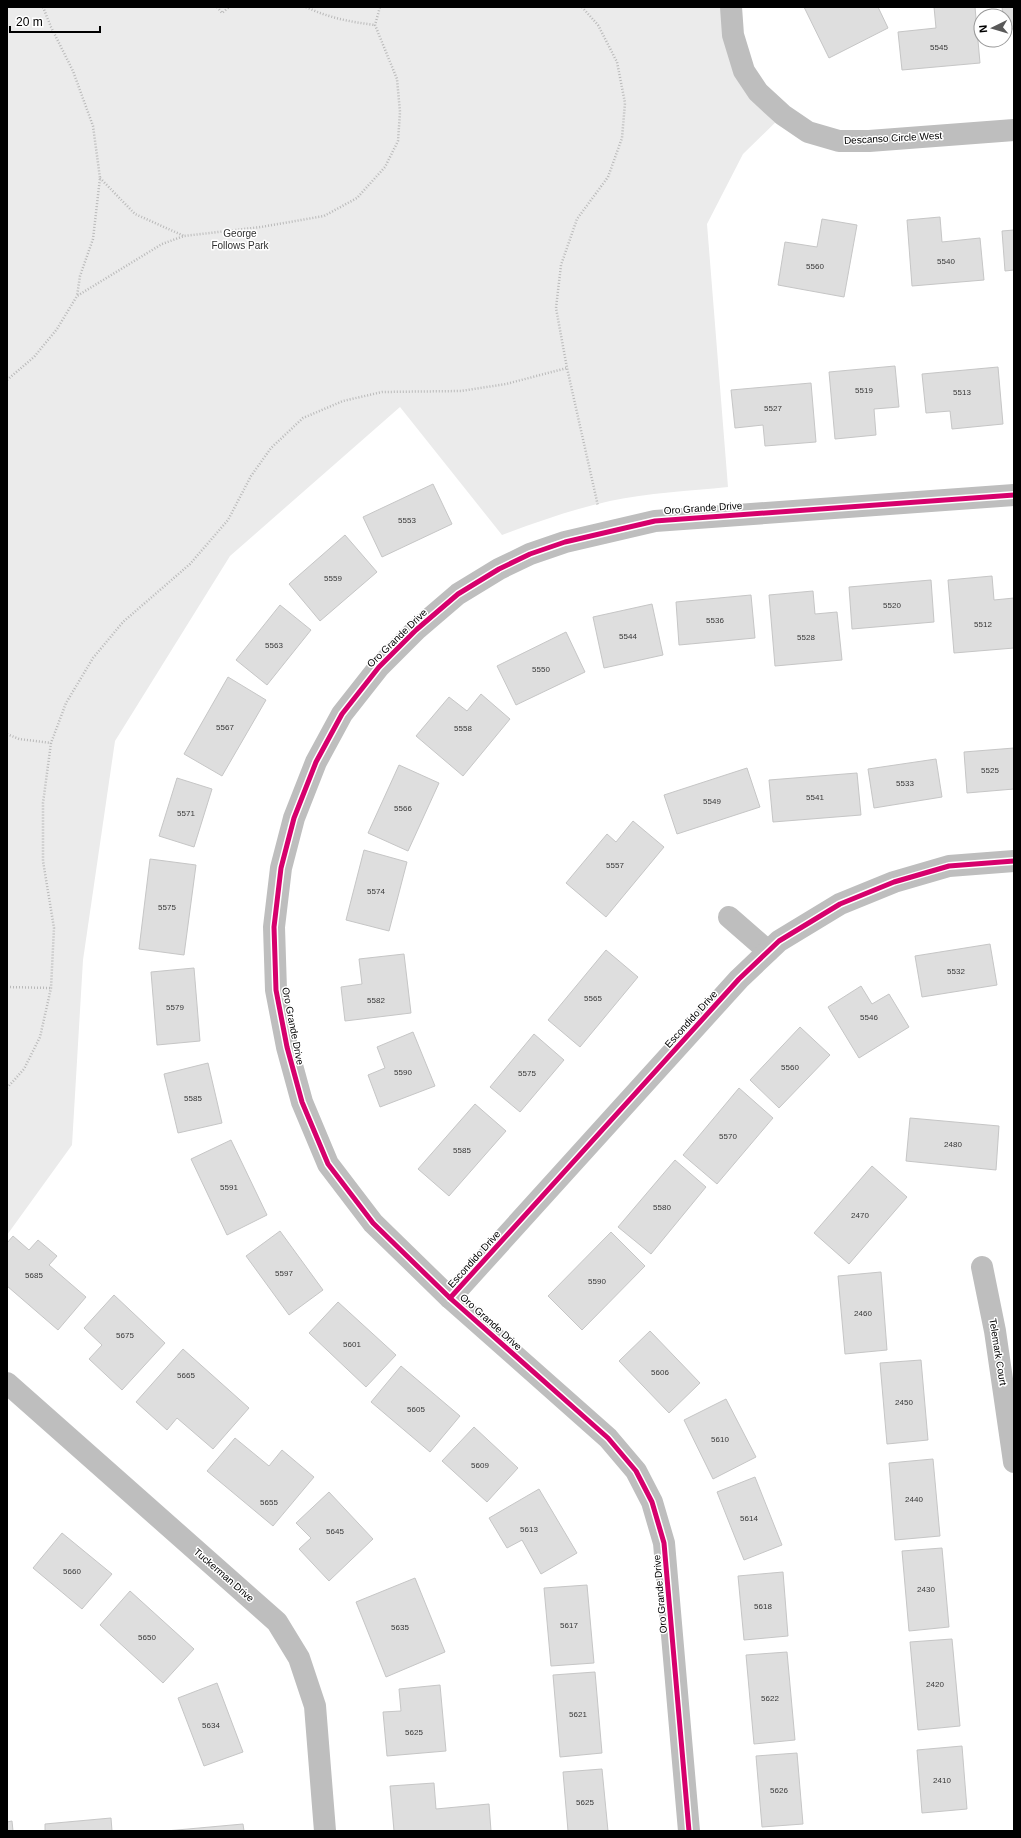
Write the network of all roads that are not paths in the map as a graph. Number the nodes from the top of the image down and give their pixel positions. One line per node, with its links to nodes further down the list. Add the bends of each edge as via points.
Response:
1 (730, 7): 2 (street, Descanso Circle West, via 733,35 744,70 758,92 783,115 808,132 839,141 869,141)
2 (1014, 130)
3 (1014, 495): 8 (street, Oro Grande Drive, via 655,521 558,544 499,569 458,594 416,630 379,667 342,714 316,762 294,818 281,868 274,927 276,990 287,1047 302,1102 328,1164 368,1217)
4 (1014, 861): 6 (street, Escondido Drive, via 949,866 894,882 840,904)
5 (729, 917): 6 (street)
6 (768, 951): 8 (street, Escondido Drive, via 739,979)
7 (982, 1268): 10 (street, Telemark Court, via 995,1331)
8 (450, 1298): 12 (street, Oro Grande Drive, via 608,1438 636,1471 652,1502 664,1543)
9 (7, 1383): 11 (street, Tuckerman Drive, via 277,1622 299,1658 315,1706)
10 (1014, 1462)
11 (325, 1831)
12 (690, 1831)

